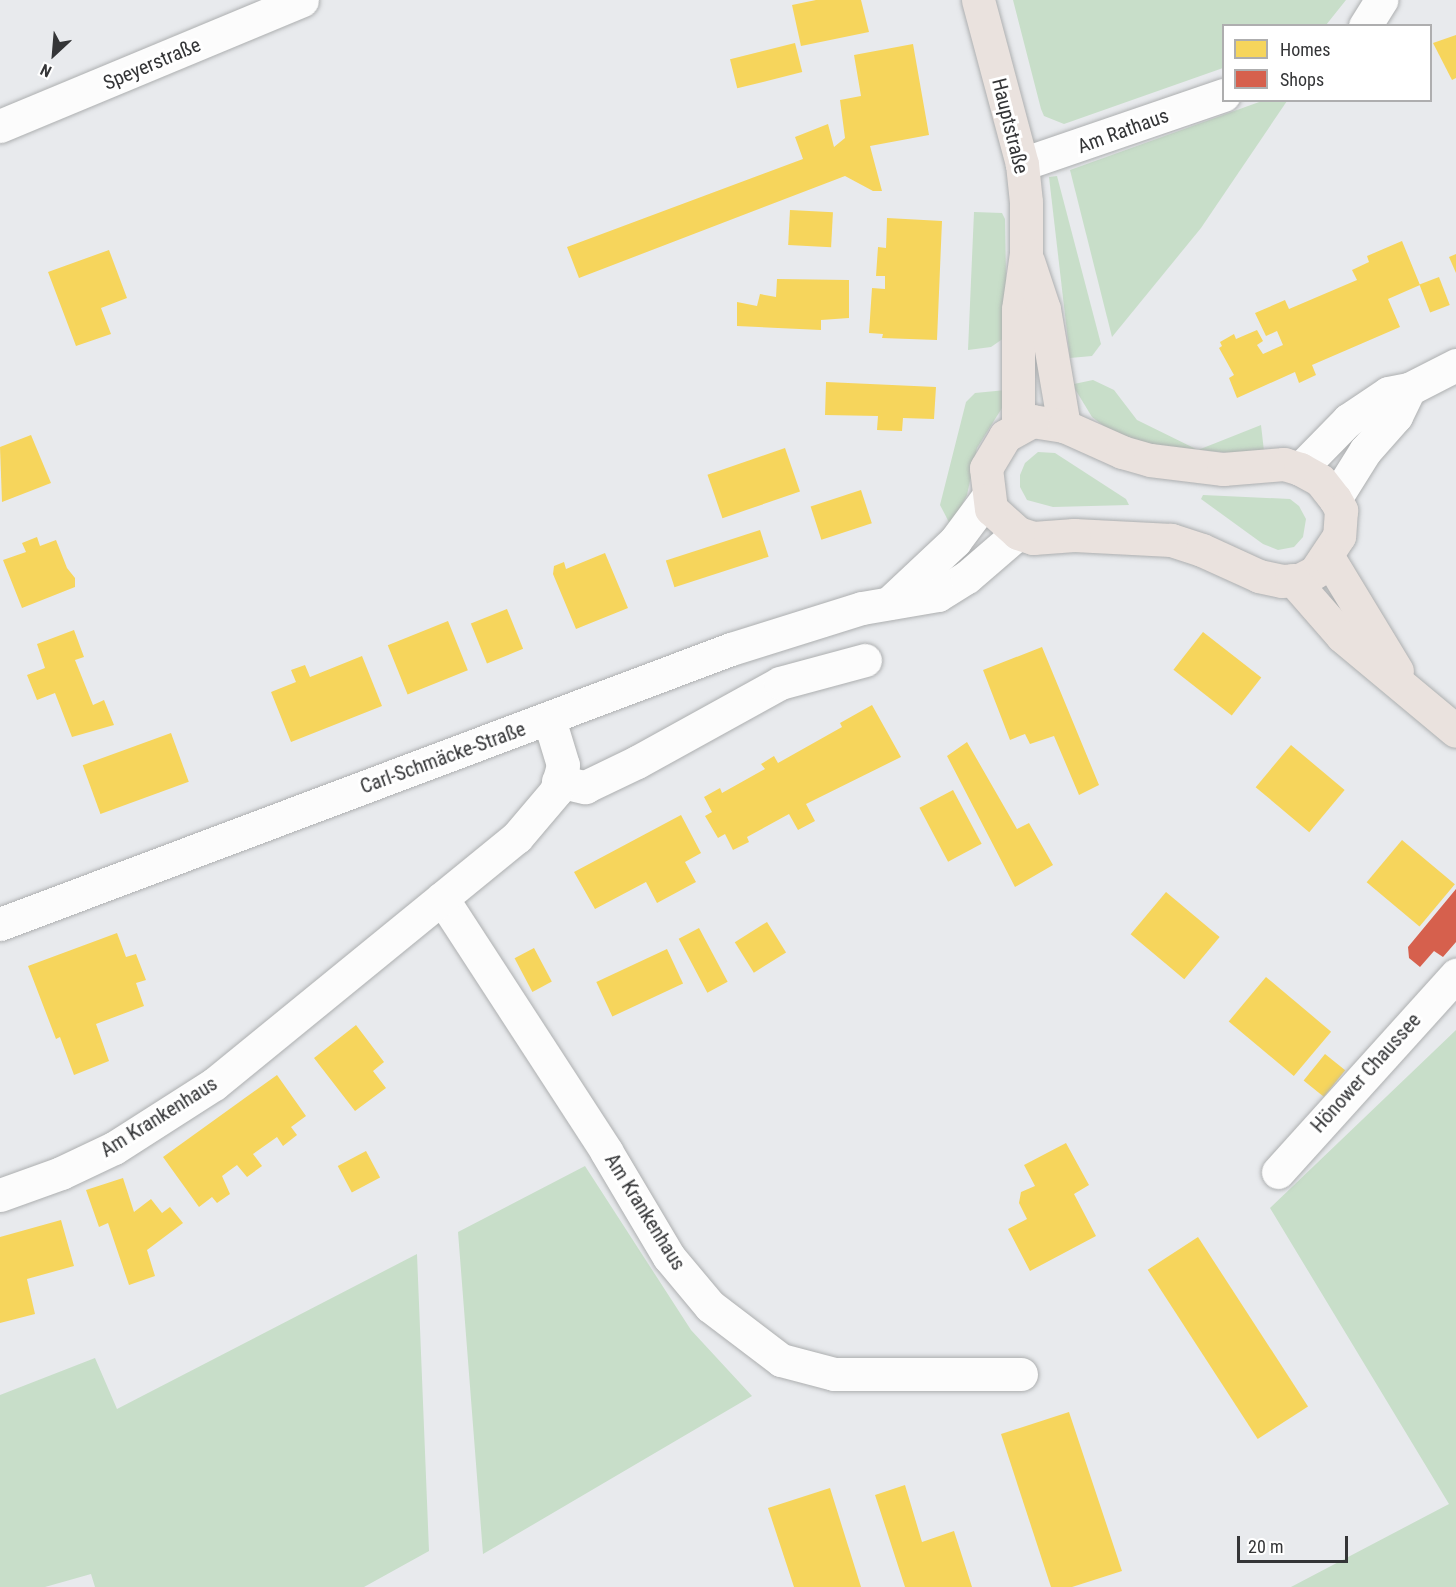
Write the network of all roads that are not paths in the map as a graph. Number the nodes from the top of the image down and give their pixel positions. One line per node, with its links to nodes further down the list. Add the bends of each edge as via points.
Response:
1 (302, 0): 6 (street, Speyerstraße)
2 (978, 0): 7 (main road, Hauptstraße)
3 (1381, 0): 4 (street)
4 (1366, 24)
5 (1222, 96): 7 (street, Am Rathaus)
6 (0, 126)
7 (1022, 164): 8 (main road, Hauptstraße)
8 (1026, 253): 11 (main road, Hauptstraße, via 1017,309); 12 (main road, Hauptstraße, via 1044,309)
9 (1456, 365): 10 (street)
10 (1409, 389): 13 (street, via 1388,393 1348,420); 15 (street, via 1396,416 1365,451)
11 (1018, 426): 12 (main road, via 1048,421); 14 (main road, via 999,443 986,468)
12 (1064, 426): 13 (main road, via 1122,453 1150,460 1223,469 1284,464)
13 (1300, 469): 15 (main road, via 1320,480)
14 (987, 498): 16 (main road, via 1002,521); 19 (street, Carl-Schmäcke-Straße, via 955,541)
15 (1335, 499): 17 (main road, via 1341,510 1339,536)
16 (1018, 533): 18 (main road, via 1033,538 1074,535 1171,540 1202,549 1259,576); 19 (street, Carl-Schmäcke-Straße, via 968,577 938,595)
17 (1328, 557): 18 (main road, via 1315,572); 21 (main road)
18 (1293, 580): 21 (main road, via 1334,629)
19 (889, 603): 22 (street, Carl-Schmäcke-Straße, via 732,649)
20 (865, 660): 24 (street, via 780,683 585,787)
21 (1413, 698): 23 (main road)
22 (549, 719): 24 (street, Am Krankenhaus, via 563,765); 26 (street, Carl-Schmäcke-Straße)
23 (1456, 731)
24 (558, 781): 25 (street, Am Krankenhaus, via 555,791 517,837)
25 (442, 898): 29 (street, Am Krankenhaus, via 214,1084 169,1115 83,1163); 30 (street, Am Krankenhaus, via 606,1150 669,1257 710,1306 781,1360 834,1374)
26 (0, 924)
27 (1456, 975): 28 (street, Hönower Chaussee)
28 (1278, 1172)
29 (0, 1195)
30 (1021, 1374)

